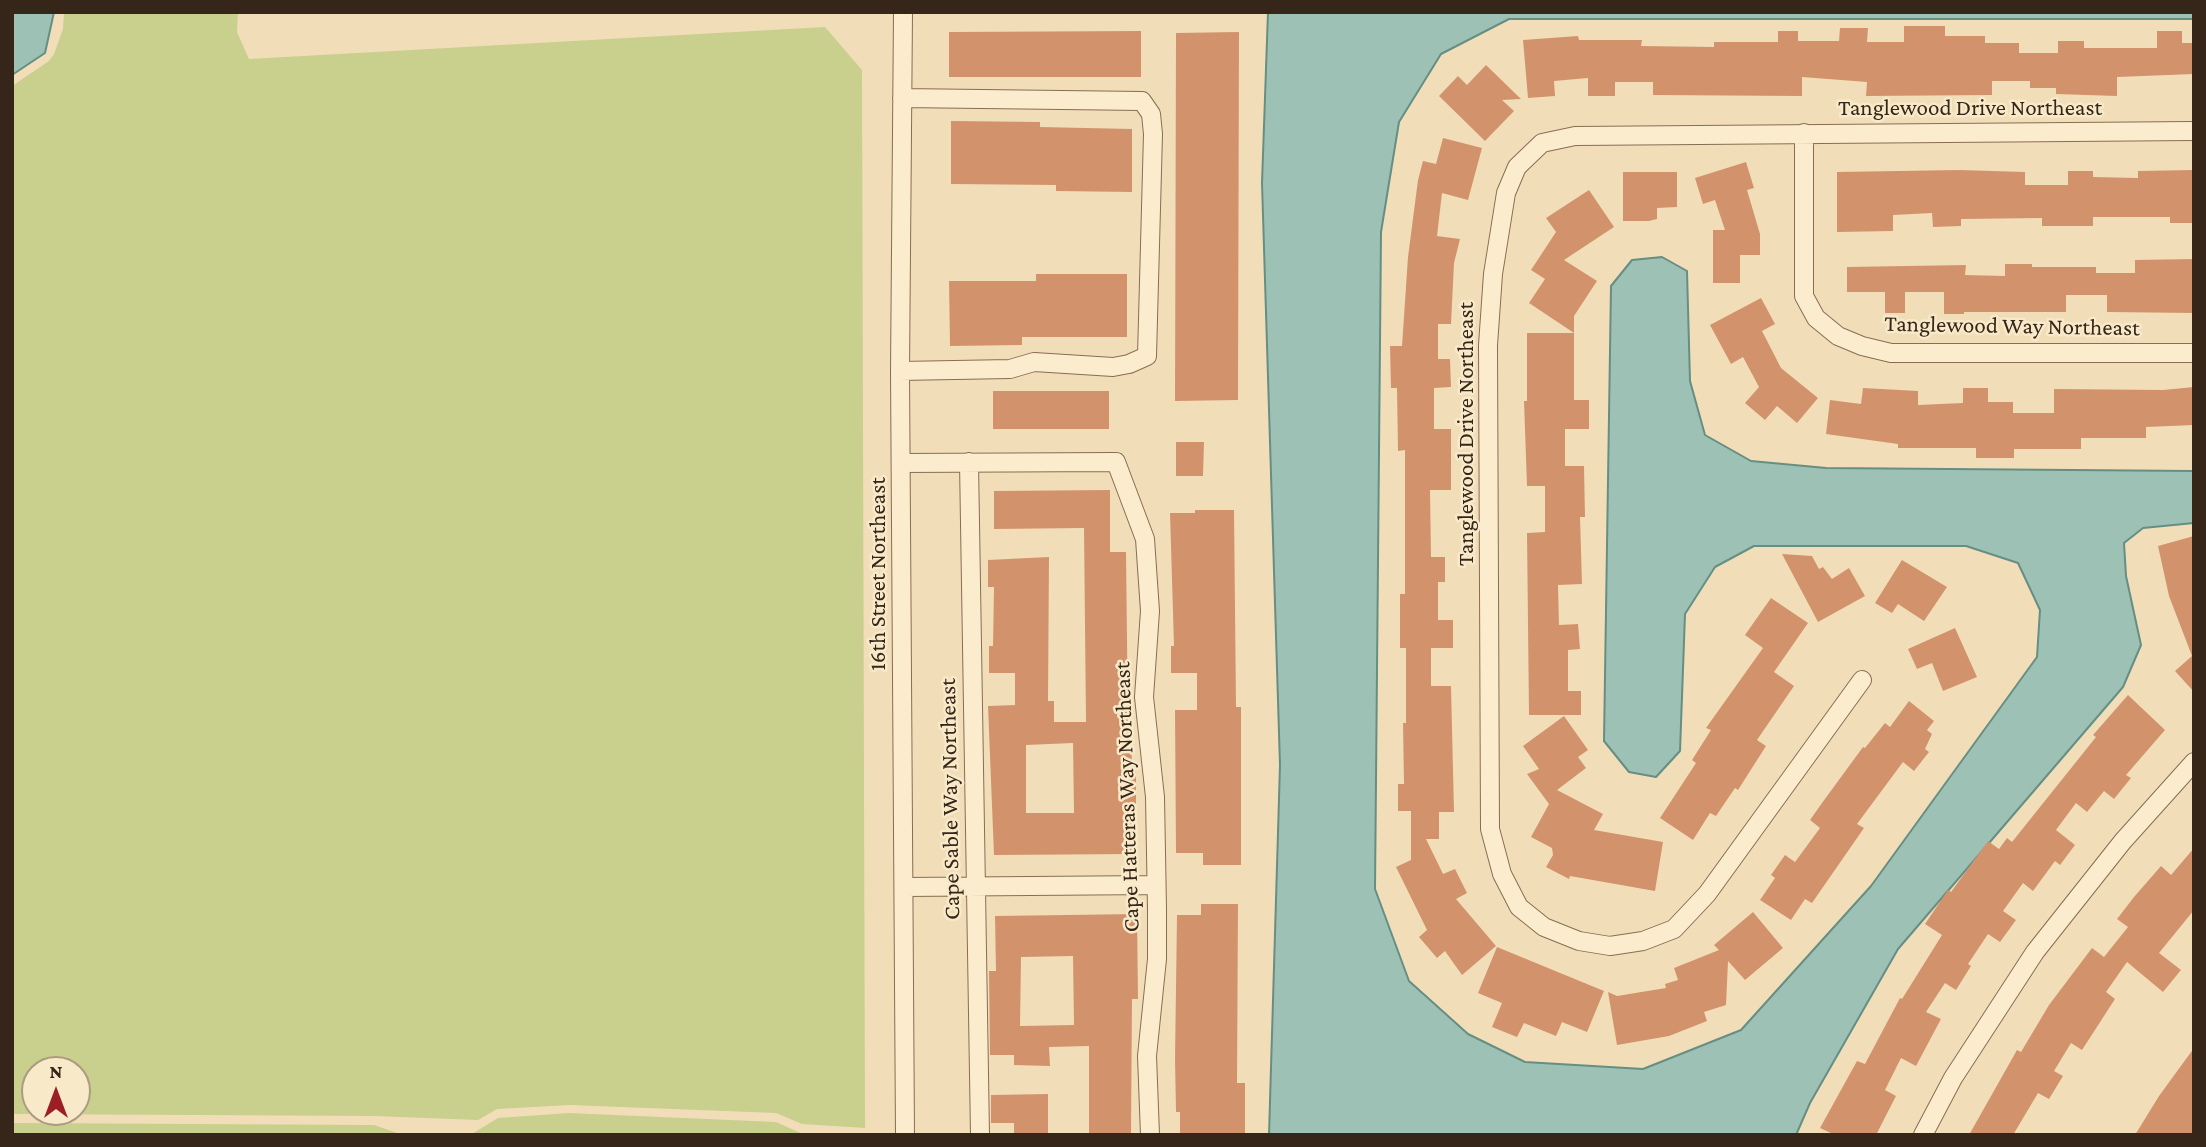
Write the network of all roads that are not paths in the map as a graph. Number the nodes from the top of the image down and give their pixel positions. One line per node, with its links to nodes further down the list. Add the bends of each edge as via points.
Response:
1 (903, 12): 2 (street, 16th Street Northeast)
2 (902, 99): 6 (street, 16th Street Northeast); 6 (street, via 1142,101 1151,114 1153,134 1147,356 1113,367 1034,362 1010,369)
3 (2194, 131): 4 (street, Tanglewood Drive Northeast)
4 (1804, 133): 5 (street, Tanglewood Way Northeast, via 1804,296 1816,318 1838,336 1891,353); 9 (street, Tanglewood Drive Northeast, via 1575,136 1542,143 1517,167 1506,193 1488,345 1490,829 1502,874 1519,907 1544,927 1610,946 1643,941 1674,929 1707,894)
5 (2194, 353)
6 (900, 371): 8 (street, 16th Street Northeast)
7 (969, 462): 8 (street); 11 (street, Cape Hatteras Way Northeast, via 1116,462 1145,539 1149,577 1144,697 1155,797); 12 (street, Cape Sable Way Northeast)
8 (902, 463): 13 (street, 16th Street Northeast)
9 (1862, 680)
10 (2194, 762): 17 (street, via 2123,841 2035,952 1953,1079)
11 (1156, 885): 12 (street); 16 (street, Cape Hatteras Way Northeast, via 1157,959 1147,1056)
12 (976, 886): 13 (street); 15 (street, Cape Sable Way Northeast)
13 (904, 887): 14 (street, 16th Street Northeast)
14 (905, 1135)
15 (980, 1135)
16 (1150, 1135)
17 (1923, 1135)

